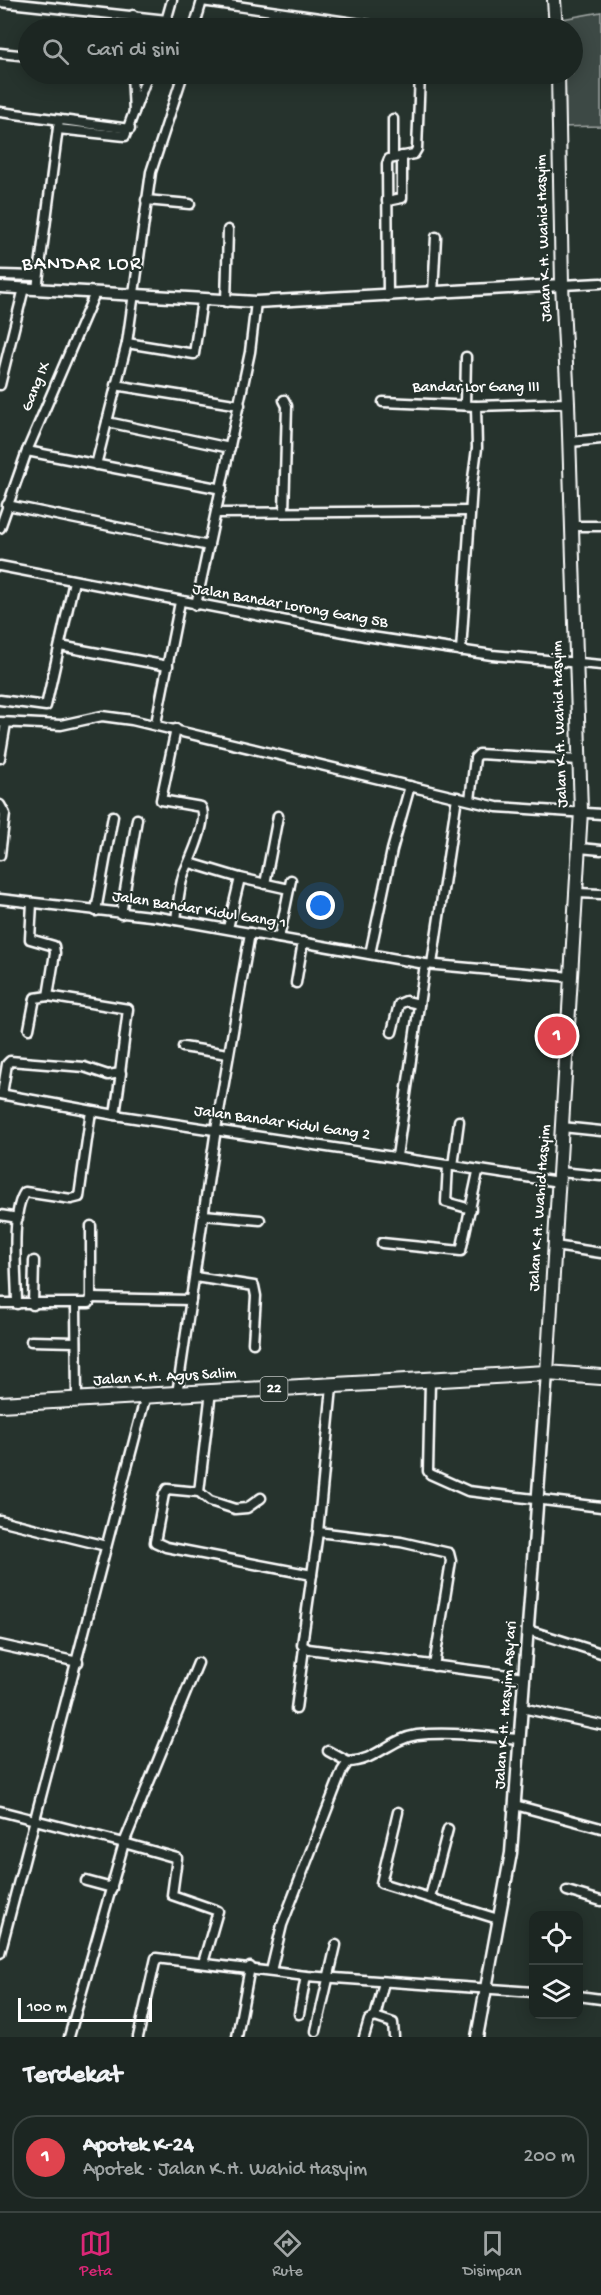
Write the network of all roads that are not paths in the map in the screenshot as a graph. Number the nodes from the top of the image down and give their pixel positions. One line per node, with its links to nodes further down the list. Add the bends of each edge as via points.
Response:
1 (172, 0): 7 (street)
2 (554, 0): 10 (main road)
3 (0, 2): 4 (street)
4 (36, 2): 5 (street)
5 (133, 15): 6 (street)
6 (144, 18)
7 (167, 18)
8 (197, 18): 9 (street, via 202,1)
9 (320, 18)
10 (555, 18)
11 (0, 53): 12 (street)
12 (18, 55)
13 (132, 84): 19 (street)
14 (145, 84): 19 (street)
15 (180, 84): 23 (street, via 151,172)
16 (420, 84): 22 (street, via 417,149 414,154)
17 (558, 84): 31 (main road, Jalan K.H. Wahid Hasyim)
18 (0, 112): 21 (street)
19 (134, 117): 21 (street, via 127,135 121,137)
20 (393, 119): 22 (street)
21 (58, 125): 29 (street)
22 (398, 157): 24 (street, via 387,164); 24 (street, via 402,198)
23 (146, 200): 25 (street); 37 (street)
24 (387, 201): 38 (street)
25 (190, 204)
26 (228, 230): 40 (street)
27 (436, 237): 36 (street)
28 (0, 275): 29 (street)
29 (37, 276): 34 (street)
30 (601, 283): 31 (street)
31 (562, 285): 36 (street); 48 (main road, Jalan K.H. Wahid Hasyim)
32 (0, 287): 33 (street)
33 (24, 288): 34 (street); 45 (street)
34 (37, 288): 35 (street)
35 (95, 293): 37 (street); 56 (street, Gang IX)
36 (433, 294): 38 (street)
37 (135, 296): 39 (street); 42 (street)
38 (388, 296): 41 (street)
39 (202, 300): 40 (street); 42 (street, via 194,354)
40 (226, 302): 41 (street)
41 (256, 302): 49 (street)
42 (126, 343): 44 (street)
43 (466, 357): 50 (street)
44 (115, 385): 49 (street); 52 (street)
45 (0, 386)
46 (284, 400): 61 (street)
47 (383, 402): 50 (street, Bandar Lor Gang III)
48 (568, 403): 51 (street, Bandar Lor Gang III); 54 (main road, Jalan K.H. Wahid Hasyim)
49 (240, 405): 55 (street)
50 (465, 405): 51 (street, Bandar Lor Gang III)
51 (476, 406): 60 (street, via 477,448)
52 (107, 422): 55 (street); 57 (street)
53 (601, 439): 54 (street)
54 (570, 442): 63 (main road, Jalan K.H. Wahid Hasyim)
55 (230, 448): 58 (street)
56 (27, 451): 57 (street); 59 (street, Gang IX)
57 (96, 465): 58 (street)
58 (222, 489): 62 (street)
59 (7, 505): 65 (street, Gang IX); 66 (street)
60 (470, 511): 61 (street); 72 (street)
61 (284, 512): 62 (street)
62 (217, 513): 66 (street)
63 (572, 526): 64 (street); 73 (main road, Jalan K.H. Wahid Hasyim)
64 (601, 526)
65 (0, 528)
66 (209, 546): 70 (street)
67 (0, 566): 68 (street, Jalan Bandar Lorong Gang 5B)
68 (74, 580): 69 (street, Jalan Bandar Lorong Gang 5B); 71 (street)
69 (180, 602): 70 (street, Jalan Bandar Lorong Gang 5B); 75 (street)
70 (196, 605): 72 (street, Jalan Bandar Lorong Gang 5B)
71 (60, 646): 75 (street); 76 (street, via 46,706)
72 (461, 651): 73 (street, Jalan Bandar Lorong Gang 5B)
73 (576, 665): 74 (street, Jalan Bandar Lorong Gang 5B); 81 (main road, Jalan K.H. Wahid Hasyim)
74 (601, 665)
75 (168, 666): 78 (street)
76 (0, 700)
77 (3, 723): 78 (street, via 71,724 102,716); 80 (street)
78 (156, 723): 79 (street)
79 (176, 729): 82 (street); 94 (street, via 161,800 202,807)
80 (0, 758)
81 (579, 760): 84 (street, via 479,754 475,758); 87 (main road, Jalan K.H. Wahid Hasyim)
82 (410, 786): 83 (street); 108 (street)
83 (457, 798): 84 (street); 109 (street)
84 (470, 800): 87 (street, via 521,810)
85 (0, 806): 93 (street, via 5,814)
86 (601, 814): 87 (street)
87 (580, 815): 91 (main road, Jalan K.H. Wahid Hasyim)
88 (113, 816): 101 (street)
89 (278, 816): 96 (street)
90 (137, 819): 102 (street)
91 (580, 848): 92 (street); 97 (main road, Jalan K.H. Wahid Hasyim)
92 (601, 850)
93 (0, 855)
94 (190, 863): 95 (street); 103 (street, via 184,874)
95 (240, 878): 96 (street); 104 (street)
96 (265, 884): 106 (street, via 290,884)
97 (577, 893): 98 (street); 110 (main road, Jalan K.H. Wahid Hasyim)
98 (601, 894)
99 (0, 899): 100 (street, Jalan Bandar Kidul Gang 1)
100 (32, 903): 101 (street, Jalan Bandar Kidul Gang 1); 112 (street, via 30,939 54,946)
101 (96, 911): 102 (street, Jalan Bandar Kidul Gang 1)
102 (121, 914): 103 (street, Jalan Bandar Kidul Gang 1)
103 (176, 920): 104 (street, Jalan Bandar Kidul Gang 1)
104 (228, 928): 105 (street, Jalan Bandar Kidul Gang 1)
105 (250, 933): 106 (street, Jalan Bandar Kidul Gang 1); 117 (street)
106 (279, 938): 107 (street, Jalan Bandar Kidul Gang 1)
107 (303, 942): 108 (street, Jalan Bandar Kidul Gang 1); 111 (street)
108 (370, 954): 109 (street, Jalan Bandar Kidul Gang 1)
109 (429, 964): 110 (street, Jalan Bandar Kidul Gang 1); 113 (street)
110 (571, 977): 123 (main road, Jalan K.H. Wahid Hasyim)
111 (296, 983)
112 (48, 996): 114 (street, via 35,998); 118 (street, via 128,1009)
113 (419, 1004): 115 (street, via 399,1004); 126 (street)
114 (29, 1029)
115 (392, 1032)
116 (183, 1047): 117 (street)
117 (228, 1054): 124 (street)
118 (120, 1073): 119 (street, via 108,1075 84,1067 10,1061); 121 (street)
119 (1, 1094): 120 (street, Jalan Bandar Kidul Gang 2)
120 (91, 1111): 121 (street, Jalan Bandar Kidul Gang 2); 134 (street, via 79,1197 25,1192)
121 (115, 1115): 124 (street, Jalan Bandar Kidul Gang 2)
122 (459, 1121): 127 (street)
123 (562, 1127): 125 (street); 130 (main road, Jalan K.H. Wahid Hasyim)
124 (216, 1129): 126 (street, Jalan Bandar Kidul Gang 2); 133 (street)
125 (601, 1131)
126 (397, 1156): 127 (street, Jalan Bandar Kidul Gang 2)
127 (451, 1165): 128 (street, Jalan Bandar Kidul Gang 2); 131 (street, via 446,1202)
128 (478, 1172): 130 (street, Jalan Bandar Kidul Gang 2); 131 (street)
129 (601, 1176): 130 (street, Jalan Bandar Kidul Gang 2)
130 (559, 1177): 138 (main road, Jalan K.H. Wahid Hasyim)
131 (471, 1209): 137 (street, via 458,1252)
132 (0, 1215): 134 (street)
133 (204, 1215): 135 (street); 141 (street)
134 (18, 1218): 145 (street)
135 (260, 1220)
136 (91, 1226): 142 (street)
137 (382, 1243)
138 (555, 1246): 139 (street); 151 (main road, Jalan K.H. Wahid Hasyim)
139 (601, 1253)
140 (34, 1261): 146 (street)
141 (195, 1277): 143 (street); 150 (street, via 254,1286)
142 (91, 1298): 143 (street); 147 (street, via 86,1305)
143 (191, 1300): 156 (street)
144 (0, 1303): 145 (street)
145 (17, 1304): 146 (street)
146 (33, 1305): 147 (street)
147 (76, 1305): 149 (street)
148 (31, 1341): 149 (street)
149 (76, 1342): 158 (street)
150 (253, 1342)
151 (547, 1373): 152 (highway, 22); 153 (highway, Jalan K.H. Agus Salim / 22); 162 (street, Jalan K.H. Hasyim Asy'ari)
152 (601, 1377)
153 (429, 1381): 154 (highway, Jalan K.H. Agus Salim / 22); 162 (street, via 430,1474 468,1491)
154 (332, 1387): 155 (highway, Jalan K.H. Agus Salim / 22); 165 (street)
155 (211, 1391): 156 (highway, Jalan K.H. Agus Salim / 22); 160 (street)
156 (177, 1394): 157 (highway, Jalan K.H. Agus Salim / 22)
157 (146, 1395): 158 (highway, Jalan K.H. Agus Salim / 22); 166 (street)
158 (77, 1399): 159 (highway, Jalan K.H. Agus Salim / 22)
159 (0, 1404)
160 (199, 1492): 161 (street, via 210,1502 235,1509 247,1508); 167 (street, via 165,1491 157,1544)
161 (261, 1498)
162 (536, 1500): 163 (street); 168 (street, Jalan K.H. Hasyim Asy'ari)
163 (601, 1507)
164 (0, 1520): 166 (street)
165 (318, 1532): 167 (street); 174 (street, via 401,1542 449,1553)
166 (106, 1546): 172 (street)
167 (312, 1575): 170 (street)
168 (528, 1630): 171 (street); 175 (street, Jalan K.H. Hasyim Asy'ari)
169 (0, 1645): 172 (street)
170 (304, 1648): 174 (street); 177 (street)
171 (601, 1653)
172 (78, 1662): 185 (street)
173 (198, 1663): 188 (street)
174 (434, 1666): 175 (street)
175 (524, 1677): 176 (street, Jalan K.H. Hasyim Asy'ari)
176 (522, 1708): 178 (street); 179 (street, Jalan K.H. Hasyim Asy'ari)
177 (296, 1709)
178 (601, 1725)
179 (520, 1739): 181 (street, via 417,1735 395,1741 368,1759); 182 (street, Jalan K.H. Hasyim Asy'ari)
180 (328, 1751): 181 (street)
181 (348, 1762): 199 (street, via 282,1925)
182 (515, 1805): 186 (street); 194 (street, Jalan K.H. Hasyim Asy'ari, via 511,1853)
183 (0, 1811): 185 (street)
184 (398, 1812): 192 (street, via 381,1883)
185 (36, 1820): 188 (street); 196 (street)
186 (601, 1828)
187 (448, 1829): 192 (street)
188 (124, 1843): 190 (street); 197 (street, via 177,1858 172,1895 218,1911)
189 (86, 1881): 190 (street)
190 (112, 1888): 210 (street)
191 (567, 1891): 193 (street)
192 (430, 1897): 194 (street)
193 (601, 1901)
194 (498, 1919): 203 (street, Jalan K.H. Hasyim Asy'ari)
195 (336, 1945): 201 (street)
196 (0, 1949)
197 (203, 1963): 198 (street); 211 (street, via 154,1959)
198 (250, 1967): 199 (street); 212 (street)
199 (271, 1971): 200 (street)
200 (306, 1976): 201 (street); 207 (street)
201 (330, 1977): 202 (street); 209 (street)
202 (384, 1982): 203 (street); 208 (street)
203 (486, 1987): 204 (street); 215 (street, Jalan K.H. Hasyim Asy'ari)
204 (529, 1991)
205 (583, 1997): 206 (street)
206 (601, 1999)
207 (299, 2014)
208 (375, 2017): 213 (street, via 369,2020); 214 (street, via 393,2023)
209 (316, 2031)
210 (69, 2037)
211 (138, 2037)
212 (237, 2037)
213 (364, 2037)
214 (394, 2037)
215 (477, 2037)

